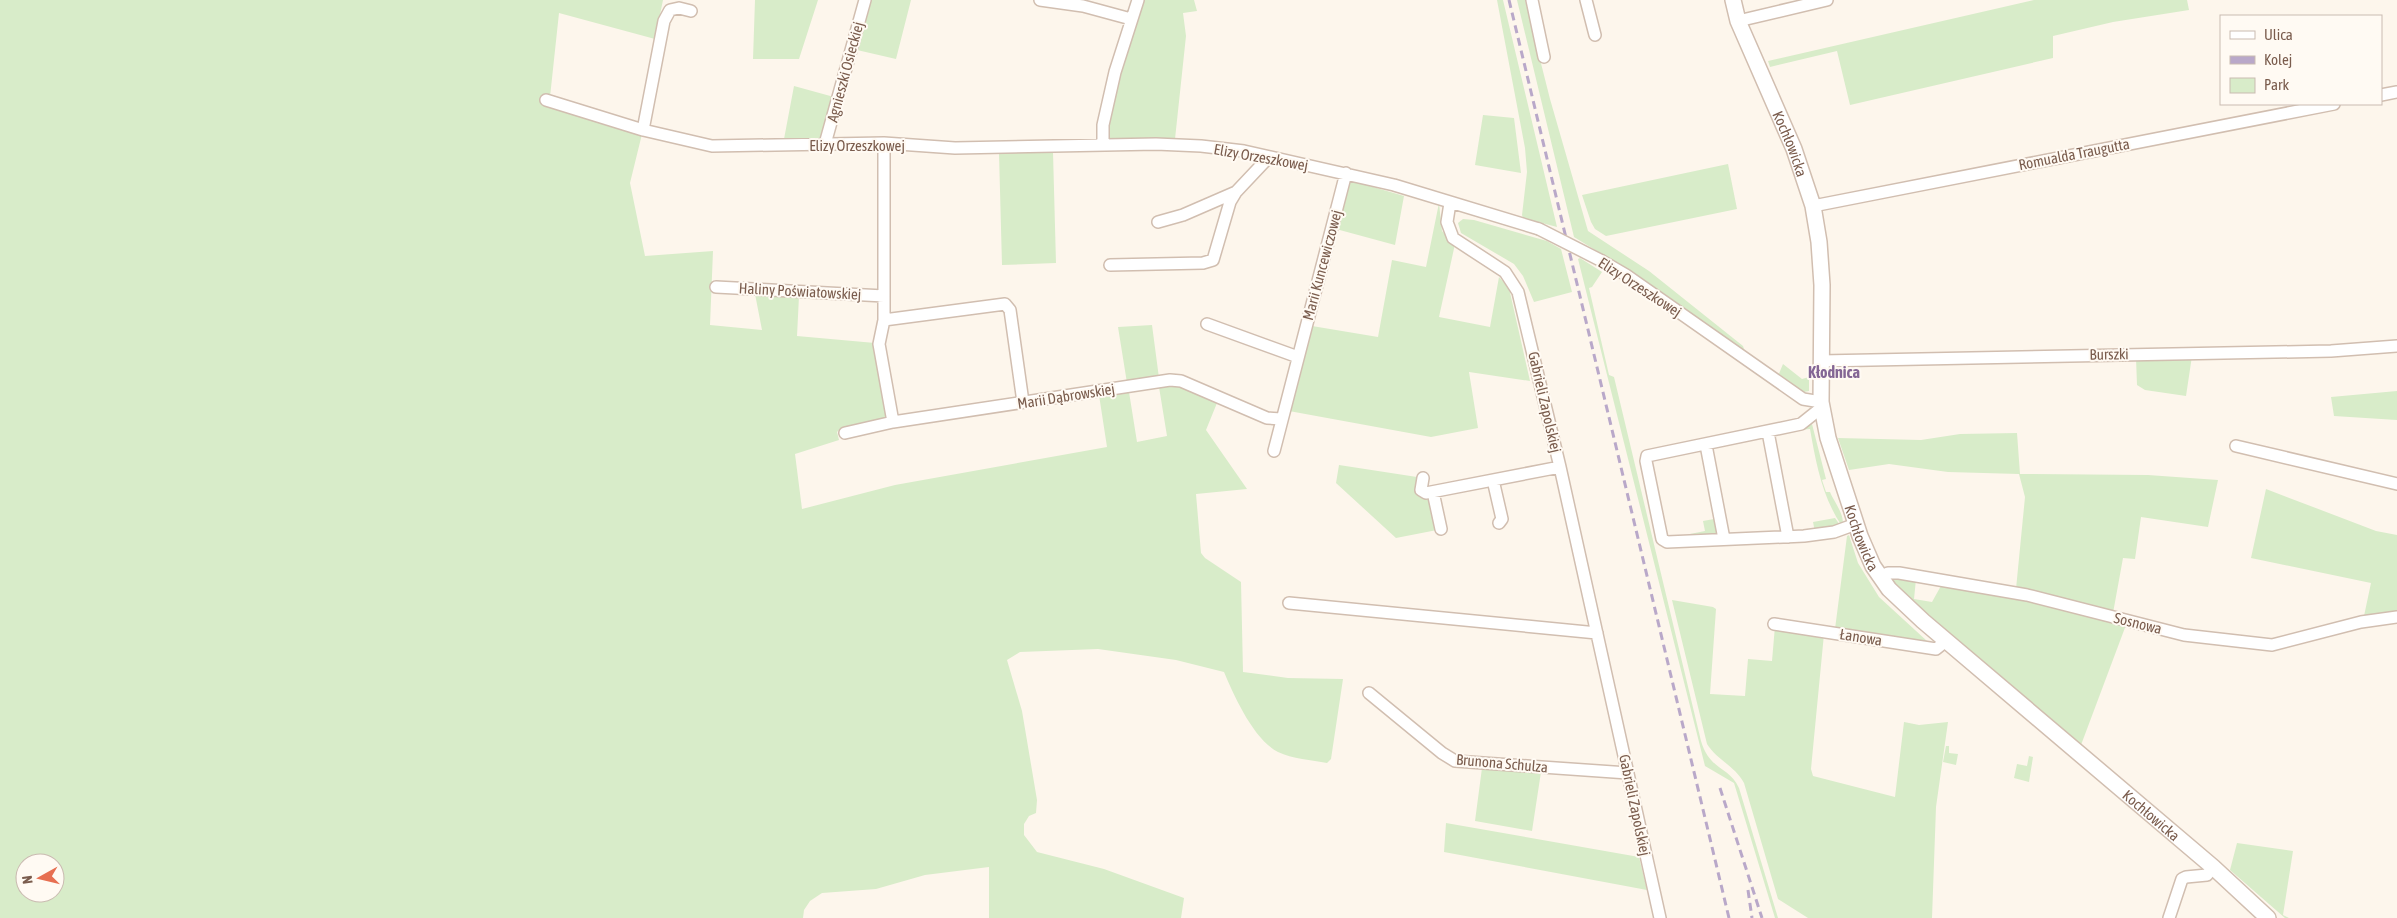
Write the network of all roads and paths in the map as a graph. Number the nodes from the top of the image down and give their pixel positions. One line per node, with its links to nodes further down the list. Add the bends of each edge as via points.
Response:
1 (865, 0): 19 (street, Agnieszki Osieckiej)
2 (1040, 0): 9 (street, via 1083,6)
3 (1138, 0): 9 (street)
4 (1532, 0): 12 (street)
5 (1586, 0): 11 (street)
6 (1733, 0): 10 (street, Kochłowicka)
7 (1827, 0): 10 (street)
8 (691, 11): 17 (street, via 670,10 664,21)
9 (1131, 19): 20 (street, via 1103,125)
10 (1738, 21): 25 (street, Kochłowicka, via 1794,149)
11 (1595, 35)
12 (1544, 57)
13 (2397, 92): 14 (street)
14 (2382, 95)
15 (546, 100): 17 (street, Elizy Orzeszkowej)
16 (2329, 105): 25 (street, Romualda Traugutta)
17 (643, 130): 19 (street, Elizy Orzeszkowej, via 712,146)
18 (884, 143): 19 (street, Elizy Orzeszkowej); 20 (street, Elizy Orzeszkowej, via 955,148); 29 (street, Haliny Poświatowskiej)
19 (825, 144)
20 (1103, 145): 21 (street, Elizy Orzeszkowej, via 1201,146)
21 (1270, 157): 22 (street, Elizy Orzeszkowej); 23 (street)
22 (1346, 173): 24 (street, Elizy Orzeszkowej); 33 (street, Marii Kuncewiczowej)
23 (1236, 192): 26 (street); 27 (street, via 1213,260 1203,263)
24 (1450, 203): 36 (street, Elizy Orzeszkowej, bridge, via 1540,229 1602,261 1802,399); 44 (street, Gabrieli Zapolskiej, via 1447,222 1453,238 1505,272 1518,292)
25 (1813, 206): 34 (street, Kochłowicka, via 1822,266)
26 (1158, 222)
27 (1110, 265)
28 (716, 286): 29 (street, Haliny Poświatowskiej)
29 (884, 296): 30 (street, Haliny Poświatowskiej)
30 (884, 320): 35 (street, via 1005,304 1010,310); 38 (street, Haliny Poświatowskiej, via 879,344)
31 (1207, 324): 33 (street)
32 (2397, 346): 34 (street, Burszki, via 2331,351)
33 (1298, 357): 37 (street, Marii Kuncewiczowej)
34 (1821, 361): 36 (street, Kochłowicka)
35 (1023, 402): 37 (street, Marii Dąbrowskiej, via 1170,380 1181,381 1267,418); 38 (street, Marii Dąbrowskiej)
36 (1821, 405): 39 (street, via 1801,424); 50 (street, Kochłowicka, via 1828,438)
37 (1282, 419): 43 (street, Marii Kuncewiczowej)
38 (893, 422): 40 (street, Marii Dąbrowskiej)
39 (1768, 432): 41 (street); 52 (street)
40 (845, 434)
41 (1706, 445): 53 (street); 53 (street, via 1650,455 1646,461 1663,541)
42 (2236, 446): 47 (street)
43 (1274, 451)
44 (1560, 467): 46 (street); 58 (street, Gabrieli Zapolskiej)
45 (1423, 478): 48 (street, via 1422,492)
46 (1493, 480): 48 (street); 49 (street, via 1502,519)
47 (2397, 484)
48 (1433, 492): 51 (street)
49 (1499, 523)
50 (1856, 524): 52 (street, via 1834,532); 54 (street, Kochłowicka, via 1866,553)
51 (1441, 529)
52 (1788, 537): 53 (street)
53 (1724, 539)
54 (1880, 577): 56 (street, Sosnowa, via 1899,573 2027,596 2184,635 2272,645 2361,622); 59 (street, Kochłowicka)
55 (1289, 603): 58 (street)
56 (2397, 617)
57 (1774, 624): 59 (street, Łanowa, via 1936,649)
58 (1597, 633): 61 (street, Gabrieli Zapolskiej)
59 (1946, 640): 62 (street, Kochłowicka)
60 (1369, 693): 61 (street, Brunona Schulza, via 1442,754 1455,761)
61 (1628, 773): 63 (street, Gabrieli Zapolskiej)
62 (2213, 868): 64 (street, via 2207,875 2182,880); 65 (street, Kochłowicka)
63 (1660, 918)
64 (2169, 918)
65 (2268, 918)

